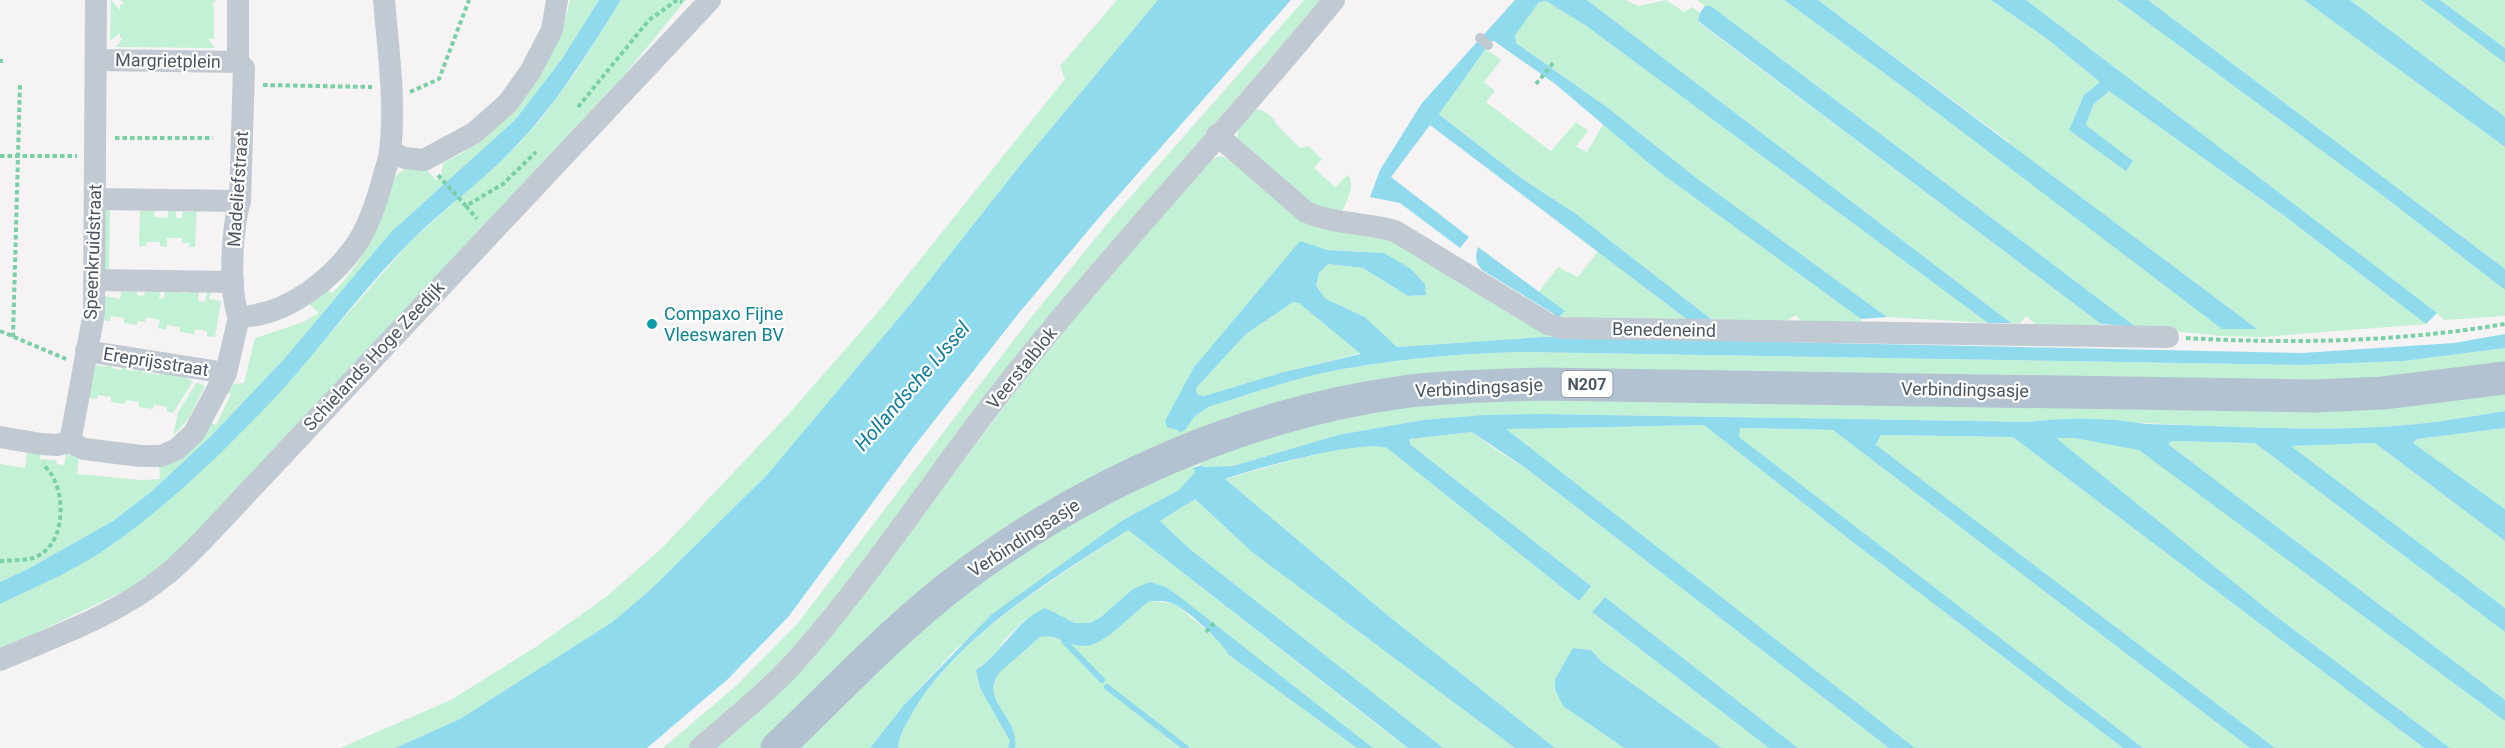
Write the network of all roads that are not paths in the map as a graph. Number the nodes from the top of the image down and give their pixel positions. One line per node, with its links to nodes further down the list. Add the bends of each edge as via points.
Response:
1 (96, 0): 7 (street, Margrietplein)
2 (238, 0): 8 (street, Margrietplein)
3 (384, 0): 10 (street)
4 (557, 0): 10 (street, via 552,30 508,103 474,133 424,160)
5 (1334, 0): 9 (street, Veerstalblok)
6 (706, 5): 22 (street, Schielands Hoge Zeedijk, via 163,578 90,621)
7 (97, 60): 8 (street, Margrietplein); 11 (street, Speenkruidstraat)
8 (238, 62): 12 (street, Madeliefstraat, via 244,68)
9 (1217, 135): 16 (street, Benedeneind, via 1306,212 1395,231 1548,324 1561,328); 23 (street, Veerstalblok, via 1005,387 855,590 800,657)
10 (390, 152): 15 (street, via 364,235 335,272 295,303 260,315)
11 (96, 199): 12 (street); 13 (street, Speenkruidstraat)
12 (240, 201): 14 (street, Madeliefstraat, via 234,222)
13 (95, 280): 14 (street); 17 (street, Speenkruidstraat, via 94,313)
14 (234, 282): 15 (street, Madeliefstraat)
15 (239, 317): 18 (street)
16 (2168, 337)
17 (85, 358): 18 (street, Ereprijsstraat); 21 (street, Speenkruidstraat)
18 (226, 373): 21 (street, via 194,433 177,449 161,456 141,456 84,448)
19 (2505, 378): 24 (main road, Verbindingsasje / N207, via 2450,387 2314,396 1542,384 1410,392 1340,404 1211,441 1155,464 1023,536 911,620)
20 (0, 437): 21 (street, via 41,444)
21 (70, 442)
22 (0, 660)
23 (706, 743)
24 (777, 748)

